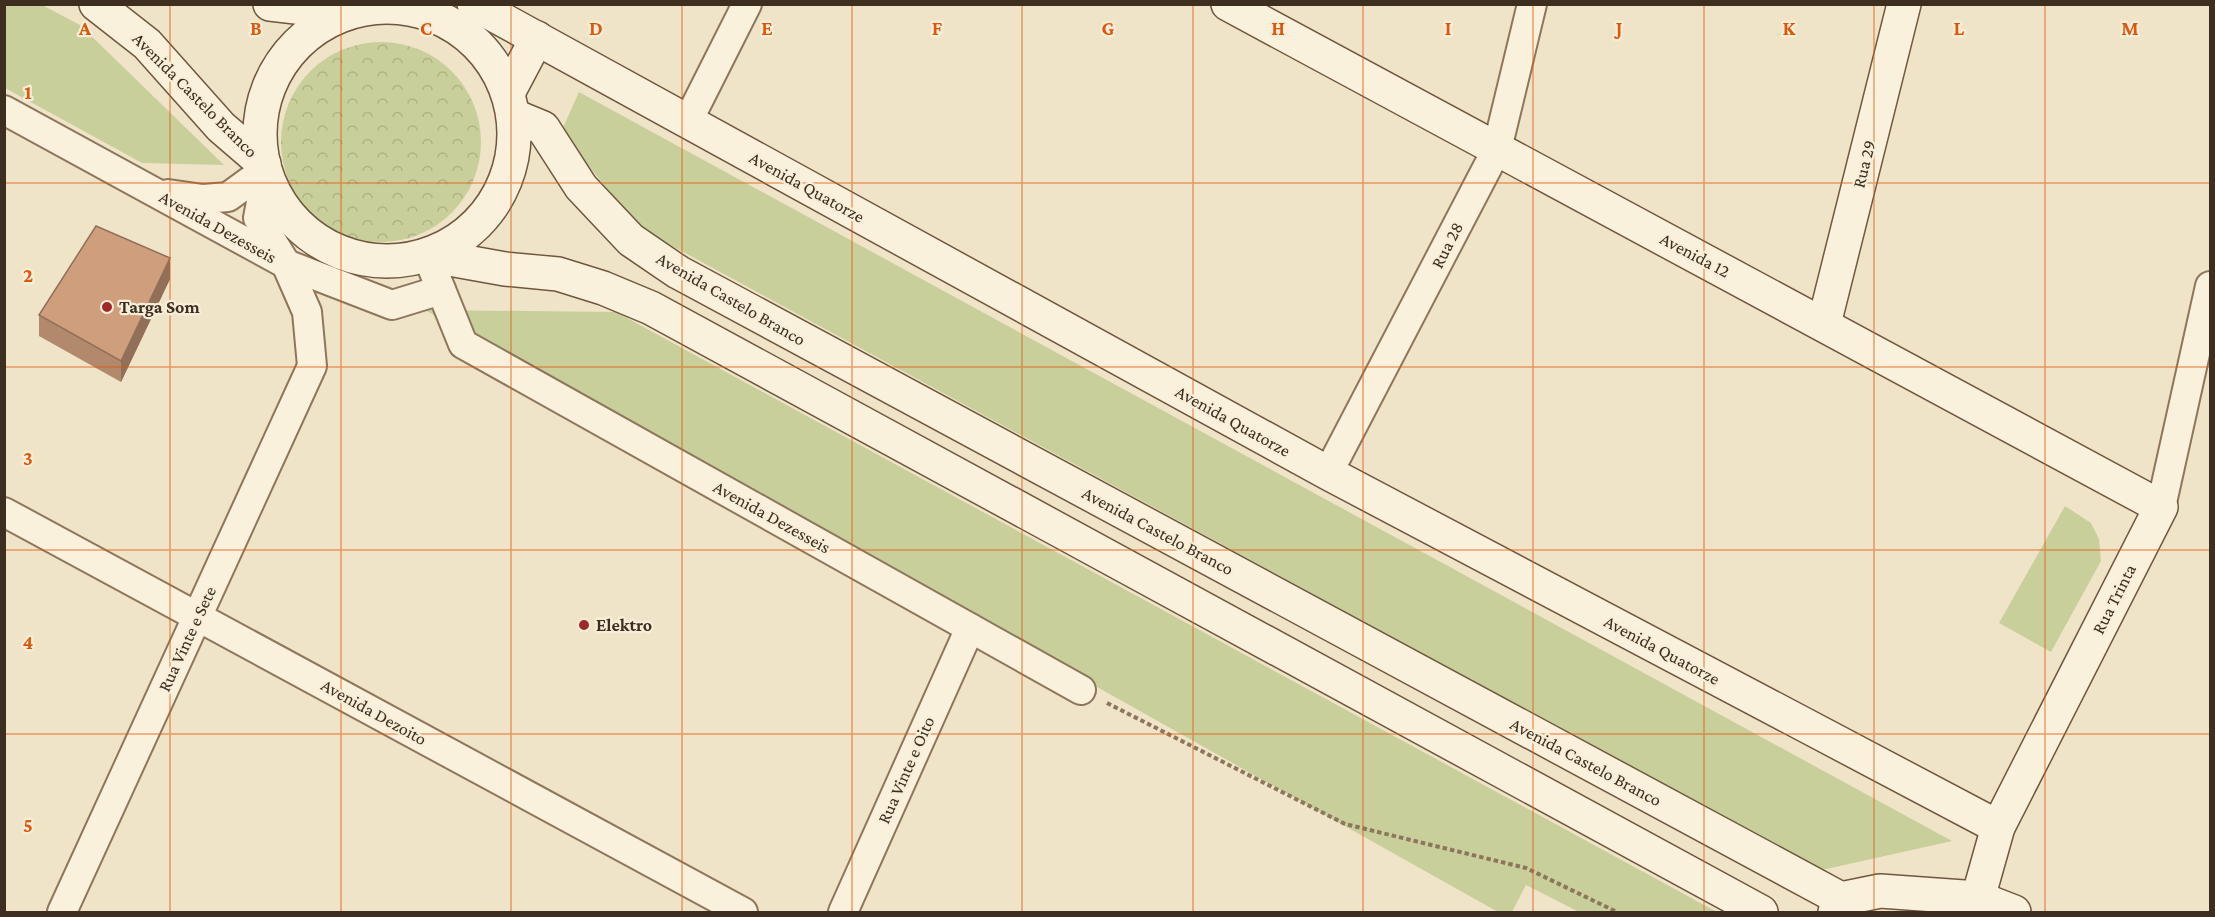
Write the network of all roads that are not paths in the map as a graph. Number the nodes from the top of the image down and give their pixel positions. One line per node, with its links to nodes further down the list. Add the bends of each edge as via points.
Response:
1 (96, 4): 14 (main road, Avenida Castelo Branco, via 147,44)
2 (270, 4): 8 (main road)
3 (474, 4): 9 (main road, Avenida Quatorze)
4 (747, 4): 12 (street)
5 (1228, 4): 13 (main road, Avenida 12)
6 (1532, 4): 13 (street, Rua 28)
7 (1904, 4): 20 (main road, Rua 29)
8 (353, 9): 10 (main road, via 392,6 427,12 459,28 486,52); 14 (main road, via 324,22 296,43 274,72 262,105 259,140)
9 (537, 38): 10 (main road); 12 (main road, Avenida Quatorze)
10 (511, 104): 16 (main road, via 514,152 505,186 486,216 459,240); 29 (main road, Avenida Castelo Branco, via 543,128 581,187 631,240 678,272)
11 (4, 110): 15 (street, Avenida Dezesseis)
12 (688, 121): 21 (main road, Avenida Quatorze)
13 (1497, 149): 20 (main road, Avenida 12); 21 (street, Rua 28)
14 (265, 170): 15 (street, via 228,197 203,199); 16 (main road, via 285,210 313,238 349,256 388,261); 17 (street, via 258,218)
15 (154, 192): 17 (street, Avenida Dezesseis)
16 (427, 255): 19 (street); 33 (main road, via 558,274 651,308)
17 (286, 264): 19 (street, Avenida Dezesseis, via 392,304); 24 (street, Rua Vinte e Sete, via 307,312 312,366)
18 (2211, 286): 22 (street, Rua Trinta)
19 (441, 290): 25 (street, Avenida Dezesseis, via 463,344)
20 (1824, 324): 22 (main road, Avenida 12)
21 (1328, 473): 27 (main road, Avenida Quatorze)
22 (2160, 507): 27 (main road, Rua Trinta)
23 (4, 512): 24 (street, Avenida Dezoito)
24 (198, 615): 30 (street, Rua Vinte e Sete); 31 (street, Avenida Dezoito)
25 (970, 628): 26 (street, Avenida Dezesseis); 32 (street, Rua Vinte e Oito)
26 (1081, 690)
27 (1998, 827): 28 (main road, Rua Trinta)
28 (1978, 898): 29 (main road, Avenida Castelo Branco, via 1880,891); 34 (main road, Avenida Castelo Branco)
29 (1838, 906)
30 (62, 912)
31 (743, 912)
32 (843, 912)
33 (1761, 912)
34 (2014, 912)

